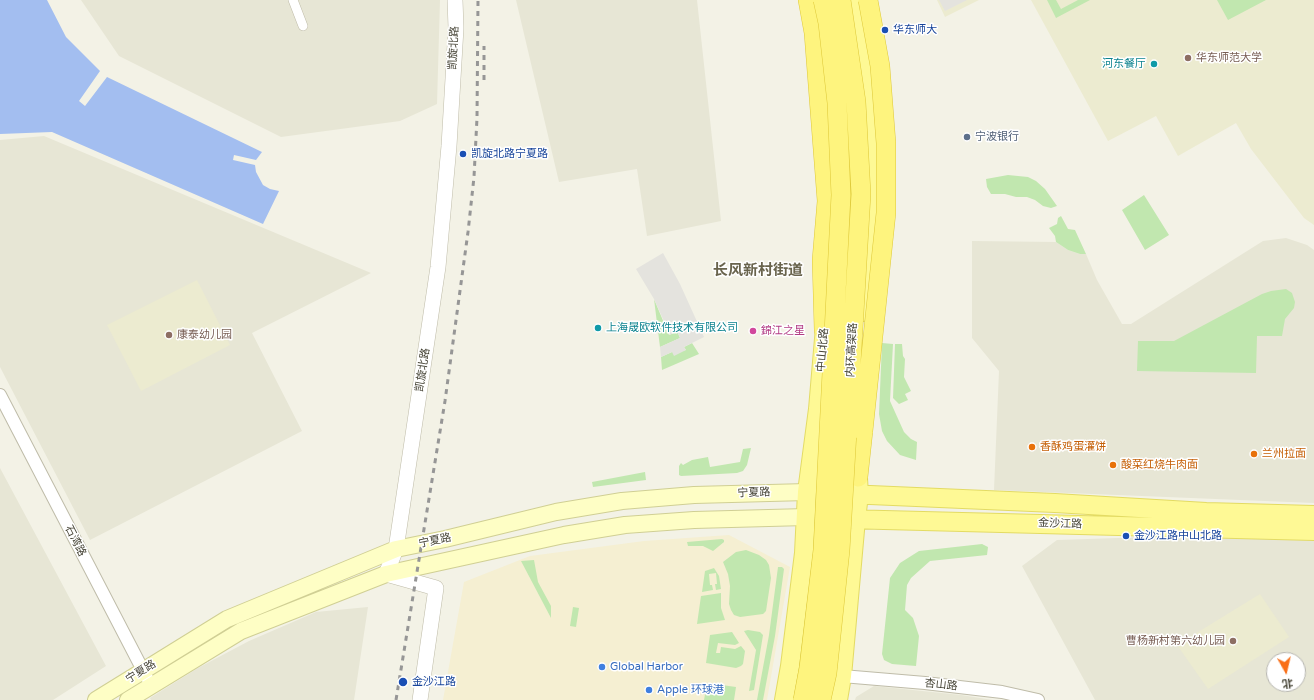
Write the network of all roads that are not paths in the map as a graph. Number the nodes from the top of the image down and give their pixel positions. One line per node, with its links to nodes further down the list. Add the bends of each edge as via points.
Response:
1 (293, 0): 9 (street)
2 (455, 0): 19 (street, 凯旋北路, via 456,28 450,138 438,267)
3 (808, 0): 11 (highway, via 814,33 827,201 822,260)
4 (815, 0): 11 (main road, 中山北路, via 823,48 835,199)
5 (823, 0): 28 (highway, 内环高架路, bridge, via 837,103 841,196 823,550)
6 (841, 0): 29 (highway, 内环高架路, bridge, via 856,102 861,194 840,550 827,673)
7 (853, 0): 10 (main road)
8 (868, 0): 10 (main road, via 876,33); 13 (highway, bridge, via 880,66 886,143 886,212)
9 (304, 26)
10 (866, 85): 13 (main road, via 876,189 863,304 855,415)
11 (824, 330): 14 (main road, 中山北路, via 818,409)
12 (0, 395): 21 (street, 石湾路)
13 (859, 486): 14 (main road, 金沙江路); 15 (main road, 金沙江路, via 1047,503); 17 (main road)
14 (807, 492): 16 (main road, 中山北路); 19 (main road, 宁夏路, via 694,495 622,501 556,512)
15 (1314, 515)
16 (806, 517): 17 (main road, 金沙江路); 20 (main road, 宁夏路, via 625,525 564,535); 27 (main road, 中山北路, via 797,613)
17 (856, 519): 18 (main road, 金沙江路); 22 (main road)
18 (1314, 531)
19 (396, 549): 20 (street, 凯旋北路); 21 (main road, 宁夏路, via 227,618)
20 (386, 574): 23 (main road, 宁夏路, via 241,631); 26 (street, via 436,588)
21 (143, 671): 23 (street, 石湾路); 24 (main road, 宁夏路)
22 (842, 676): 30 (main road); 31 (street, 杏山路, via 1002,692)
23 (151, 686): 25 (main road, 宁夏路)
24 (96, 700)
25 (128, 700)
26 (420, 700)
27 (784, 700)
28 (803, 700)
29 (821, 700)
30 (838, 700)
31 (1038, 700)

